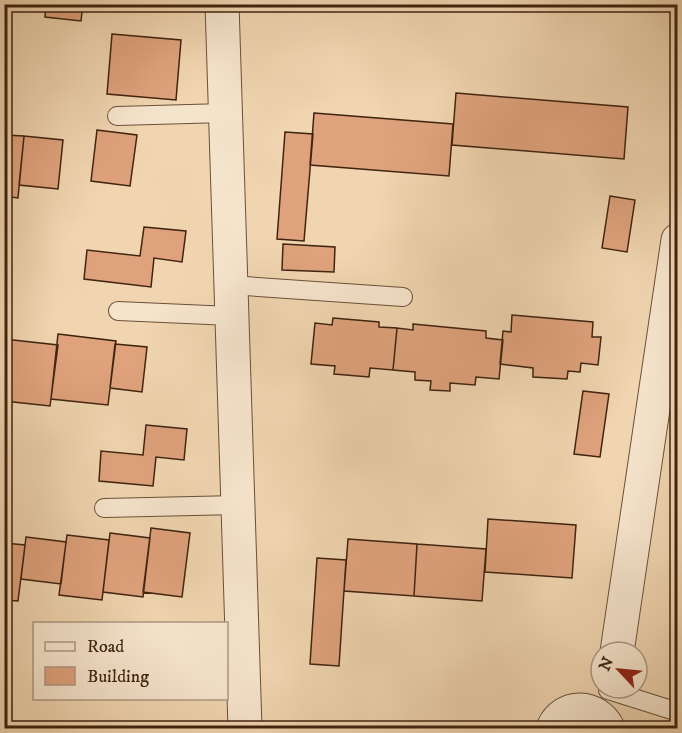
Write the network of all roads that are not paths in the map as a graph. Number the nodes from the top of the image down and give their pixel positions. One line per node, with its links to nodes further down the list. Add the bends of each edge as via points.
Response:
1 (222, 4): 2 (street)
2 (225, 113): 3 (lane); 6 (street)
3 (117, 116)
4 (678, 240): 10 (street)
5 (403, 297): 6 (lane)
6 (231, 300): 7 (lane); 8 (street)
7 (118, 311)
8 (238, 505): 9 (lane); 13 (street)
9 (104, 508)
10 (619, 640)
11 (605, 705): 12 (lane); 14 (street, via 570,711)
12 (678, 712)
13 (245, 729)
14 (553, 729)

